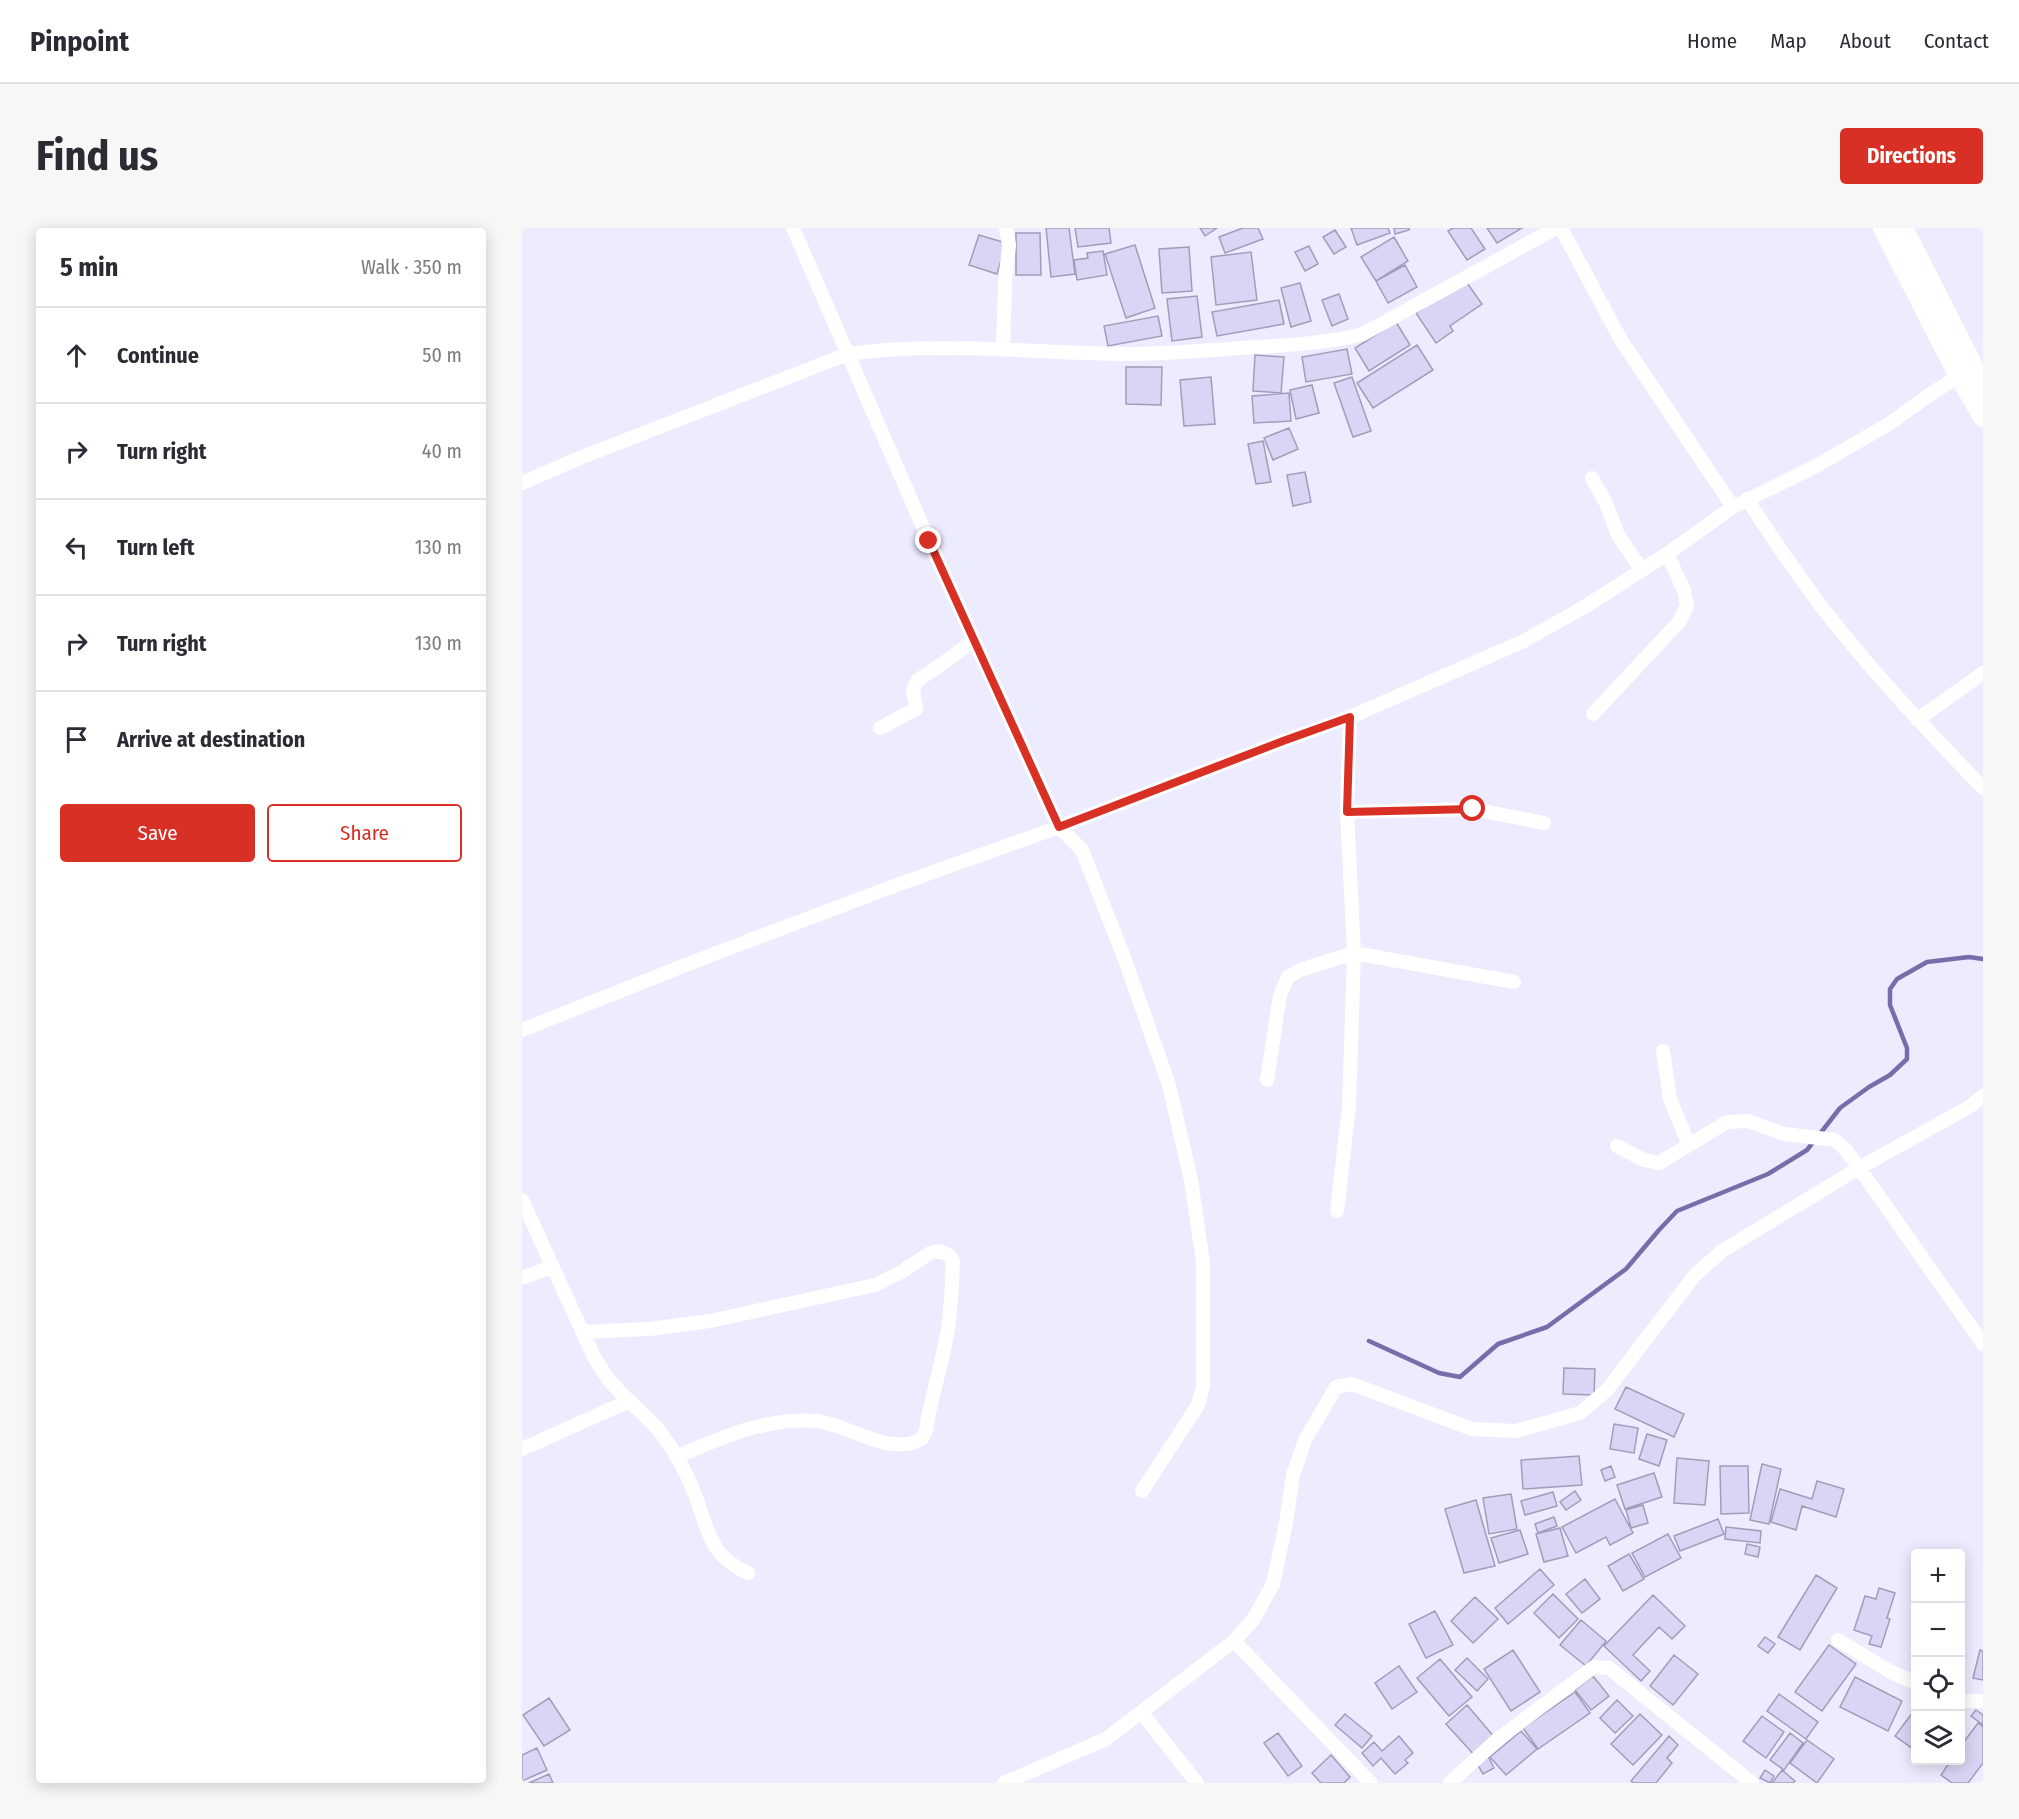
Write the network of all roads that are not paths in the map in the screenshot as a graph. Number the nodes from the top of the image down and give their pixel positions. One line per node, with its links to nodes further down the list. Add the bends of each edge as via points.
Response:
1 (793, 228): 8 (street)
2 (1006, 228): 7 (street, via 1009,244)
3 (1556, 228): 7 (street, via 1363,334 1334,342 1125,354)
4 (1561, 228): 15 (street, via 1621,340)
5 (1883, 228): 9 (main road)
6 (1903, 228): 10 (main road)
7 (1003, 349): 8 (street, via 882,349)
8 (848, 354): 13 (street); 18 (street)
9 (1959, 376): 11 (main road); 14 (street, via 1889,424 1816,466)
10 (1983, 386)
11 (1983, 417)
12 (1592, 478): 17 (street, via 1618,535)
13 (522, 483)
14 (1747, 499): 15 (street); 22 (street, via 1828,615)
15 (1733, 507): 16 (street)
16 (1667, 554): 17 (street); 20 (street, via 1687,606 1679,622)
17 (1642, 570): 21 (street, via 1524,641)
18 (974, 640): 23 (street, via 918,680 913,689 916,709); 27 (street)
19 (1983, 673): 22 (street)
20 (1593, 714)
21 (1350, 717): 25 (street); 27 (street)
22 (1917, 720): 24 (street)
23 (879, 728)
24 (1983, 788)
25 (1347, 812): 26 (street, via 1473,809); 28 (street)
26 (1544, 823)
27 (1059, 827): 30 (street, via 722,951); 46 (street, via 1082,850 1169,1085 1191,1180 1203,1262 1203,1386 1198,1405)
28 (1354, 953): 29 (street); 32 (street, via 1288,977 1280,994); 38 (street, via 1349,1107)
29 (1514, 982)
30 (522, 1030)
31 (1663, 1051): 34 (street, via 1670,1099)
32 (1267, 1080)
33 (1983, 1096): 36 (street)
34 (1689, 1145): 35 (street, via 1659,1163 1644,1161); 36 (street, via 1727,1122 1748,1121 1784,1134 1835,1140)
35 (1617, 1146)
36 (1859, 1168): 42 (street); 49 (street, via 1722,1251 1695,1275 1606,1390 1580,1413 1516,1431 1472,1429 1352,1384 1336,1387 1305,1440 1293,1474 1273,1584 1253,1620)
37 (522, 1200): 39 (street)
38 (1337, 1211)
39 (551, 1267): 40 (street); 41 (street)
40 (522, 1278)
41 (582, 1332): 43 (street, via 594,1357); 45 (street, via 710,1321 836,1295 875,1285 930,1253 940,1251 949,1255 953,1261 948,1329 926,1432 921,1439 888,1443 818,1420 790,1421 751,1428)
42 (1983, 1344)
43 (629, 1401): 44 (street); 45 (street, via 663,1436)
44 (522, 1449)
45 (676, 1457): 47 (street, via 719,1553 732,1566)
46 (1142, 1491)
47 (748, 1573)
48 (1838, 1640): 50 (street)
49 (1234, 1641): 53 (street); 56 (street)
50 (1911, 1681)
51 (1965, 1701): 52 (street)
52 (1983, 1701)
53 (1141, 1712): 54 (street, via 1106,1739); 55 (street)
54 (1004, 1783)
55 (1197, 1783)
56 (1371, 1783)
57 (1450, 1783): 58 (street, via 1498,1739 1594,1667 1609,1668)
58 (1752, 1783)

